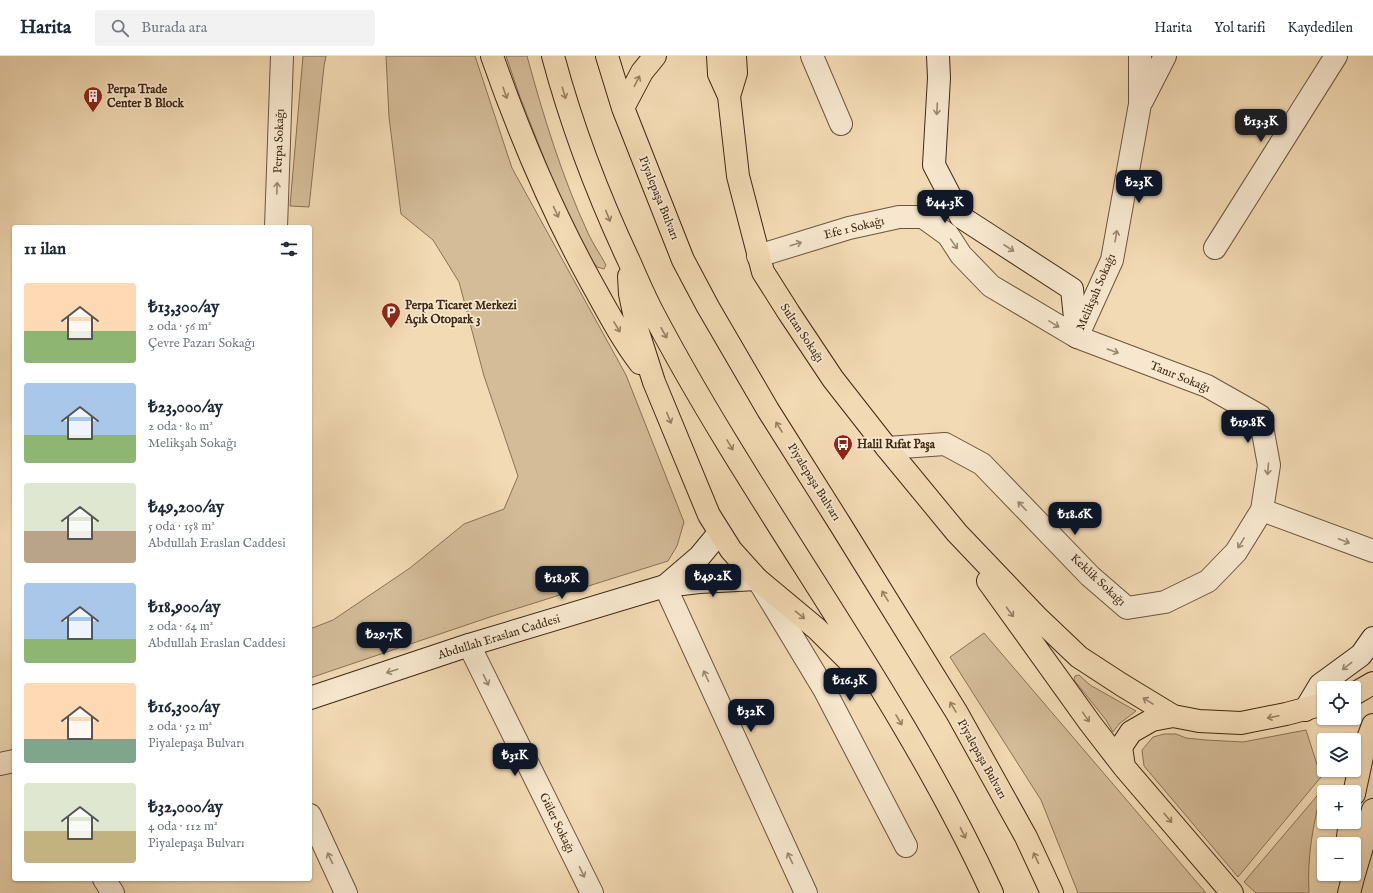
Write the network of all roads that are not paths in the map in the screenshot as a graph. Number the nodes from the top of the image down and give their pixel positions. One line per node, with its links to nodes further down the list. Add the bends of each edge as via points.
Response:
1 (282, 56): 20 (street, Perpa Sokağı, one-way to 1)
2 (492, 56): 25 (main road, one-way to 25, via 510,109 572,246 604,305)
3 (553, 56): 23 (main road, one-way to 23, via 588,165)
4 (607, 56): 18 (main road, Piyalepaşa Bulvarı)
5 (655, 56): 18 (main road, one-way to 5, via 642,72)
6 (704, 56): 14 (main road, Sultan Sokağı)
7 (735, 56): 16 (main road, Sultan Sokağı, via 736,73)
8 (812, 56): 19 (street)
9 (927, 56): 15 (street)
10 (938, 56): 15 (street)
11 (1140, 56): 17 (street, Melikşah Sokağı)
12 (1166, 56): 17 (street)
13 (1336, 56): 21 (street)
14 (719, 65): 16 (main road, Sultan Sokağı)
15 (938, 78): 24 (street, one-way to 24, via 934,165 961,217 1072,289)
16 (729, 96): 22 (main road, Sultan Sokağı, via 738,176)
17 (1140, 104): 24 (street, Melikşah Sokağı, one-way to 17, via 1112,260)
18 (623, 108): 58 (main road, Piyalepaşa Bulvarı, one-way to 18, via 1026,837 957,713 768,410 708,307 684,260)
19 (841, 124)
20 (276, 225)
21 (1215, 248)
22 (758, 256): 24 (street, Efe 1 Sokağı, one-way to 24, via 849,228 899,217 923,217 948,235 961,255 991,286); 26 (main road, Sultan Sokağı, via 763,272 793,320 833,379)
23 (628, 260): 25 (main road, via 630,294 638,332); 35 (main road, one-way to 35, via 681,364)
24 (1077, 337): 27 (street, Tanır Sokağı, one-way to 27, via 1207,386 1260,416 1269,465)
25 (654, 382): 28 (main road, one-way to 28, via 708,515)
26 (887, 448): 27 (street, Keklik Sokağı, one-way to 26, via 1236,552 1208,581 1166,602 1127,608 1090,576 982,464 945,444); 29 (main road, Sultan Sokağı)
27 (1262, 510): 30 (street, one-way to 30)
28 (719, 533): 31 (main road); 32 (street, Abdullah Eraslan Caddesi, via 700,556)
29 (957, 533): 40 (main road, one-way to 29, via 1079,657); 44 (main road, one-way to 44, via 999,598)
30 (1373, 551)
31 (757, 579): 32 (street, Abdullah Eraslan Caddesi); 35 (main road, one-way to 35, via 818,630 847,659); 48 (street, via 824,689)
32 (666, 586): 34 (street, Abdullah Eraslan Caddesi); 56 (street, one-way to 32)
33 (1373, 638): 39 (street, one-way to 39, via 1361,655 1320,685)
34 (469, 645): 38 (street, Abdullah Eraslan Caddesi, one-way to 38); 55 (street, Güler Sokağı, one-way to 55)
35 (872, 674): 57 (main road, one-way to 57, via 958,822)
36 (1373, 683): 37 (main road)
37 (1361, 690)
38 (312, 697)
39 (1315, 707): 40 (main road, one-way to 40, via 1240,723 1199,721)
40 (1173, 716): 44 (main road, via 1152,720 1132,732 1121,747)
41 (1373, 725): 45 (main road, via 1363,752)
42 (12, 761): 43 (street)
43 (0, 764)
44 (1124, 766): 59 (main road, one-way to 59)
45 (1356, 785)
46 (1373, 810): 49 (main road)
47 (312, 820): 54 (street, one-way to 47)
48 (906, 846)
49 (1361, 850)
50 (105, 881): 53 (street)
51 (1347, 881): 60 (main road)
52 (1352, 881): 60 (main road)
53 (113, 893)
54 (346, 893)
55 (592, 893)
56 (806, 893)
57 (992, 893)
58 (1052, 893)
59 (1232, 893)
60 (1348, 893)

